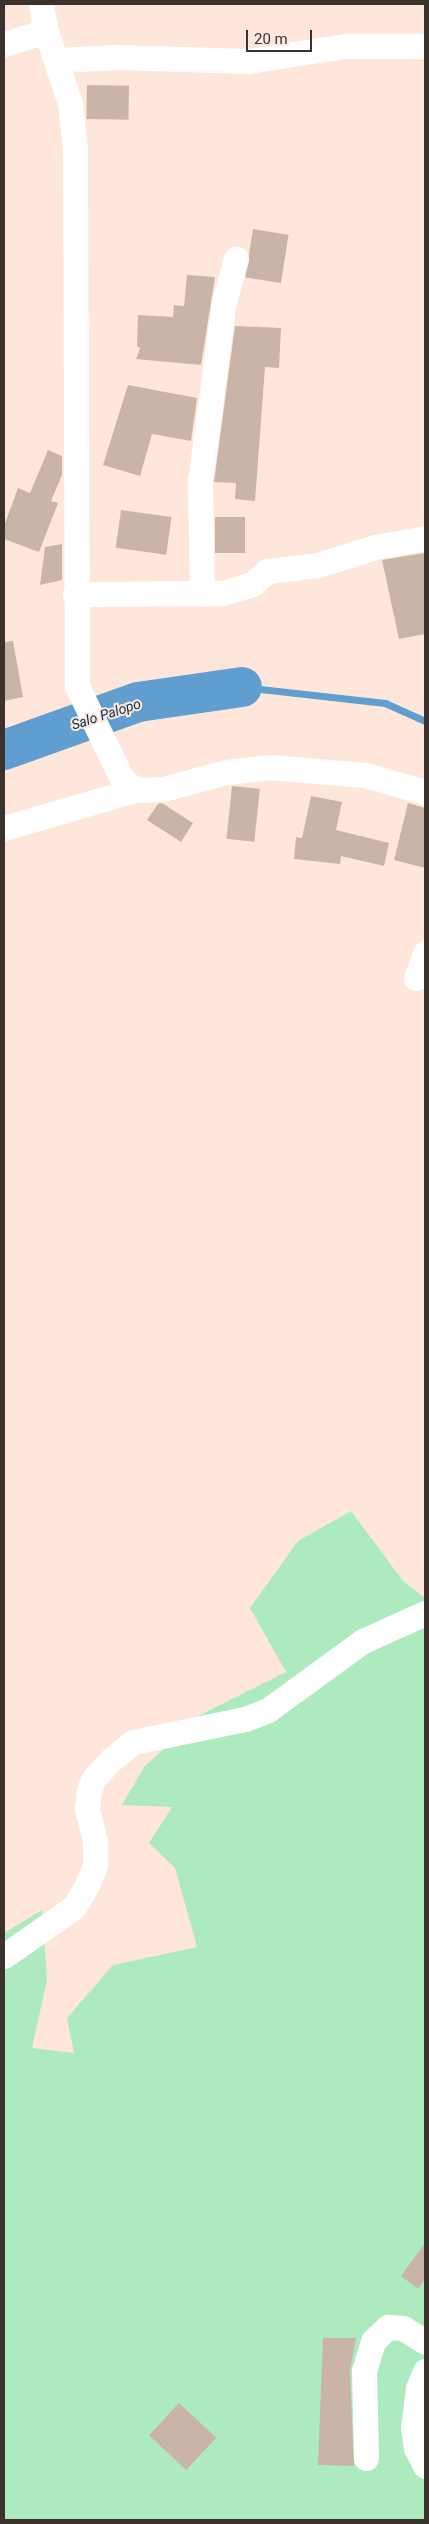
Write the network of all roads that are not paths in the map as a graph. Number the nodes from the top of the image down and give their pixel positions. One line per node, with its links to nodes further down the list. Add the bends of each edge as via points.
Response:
1 (41, 4): 2 (street)
2 (46, 31): 3 (street); 5 (street)
3 (4, 44)
4 (425, 46): 5 (street, via 345,46 248,61 117,57)
5 (58, 60): 8 (street, via 70,103 76,182)
6 (236, 259): 9 (street, via 224,302 200,481)
7 (425, 538): 9 (street, via 368,549 318,565 268,571 240,590)
8 (75, 594): 9 (street); 10 (street, via 77,686)
9 (202, 594)
10 (129, 785): 11 (street, via 163,789 226,772 269,767 365,775); 12 (street)
11 (425, 792)
12 (4, 828)
13 (425, 953): 14 (street)
14 (416, 978)
15 (425, 1613): 16 (street, via 363,1642 268,1710 245,1719 133,1742 112,1758 94,1778 89,1790 87,1808 95,1841 95,1865 87,1885 74,1907)
16 (4, 1956)
17 (425, 2342): 19 (street, via 403,2328 388,2327 380,2330 373,2341 364,2371)
18 (425, 2370): 20 (street, via 418,2388 413,2427 416,2448)
19 (366, 2458)
20 (425, 2466)

